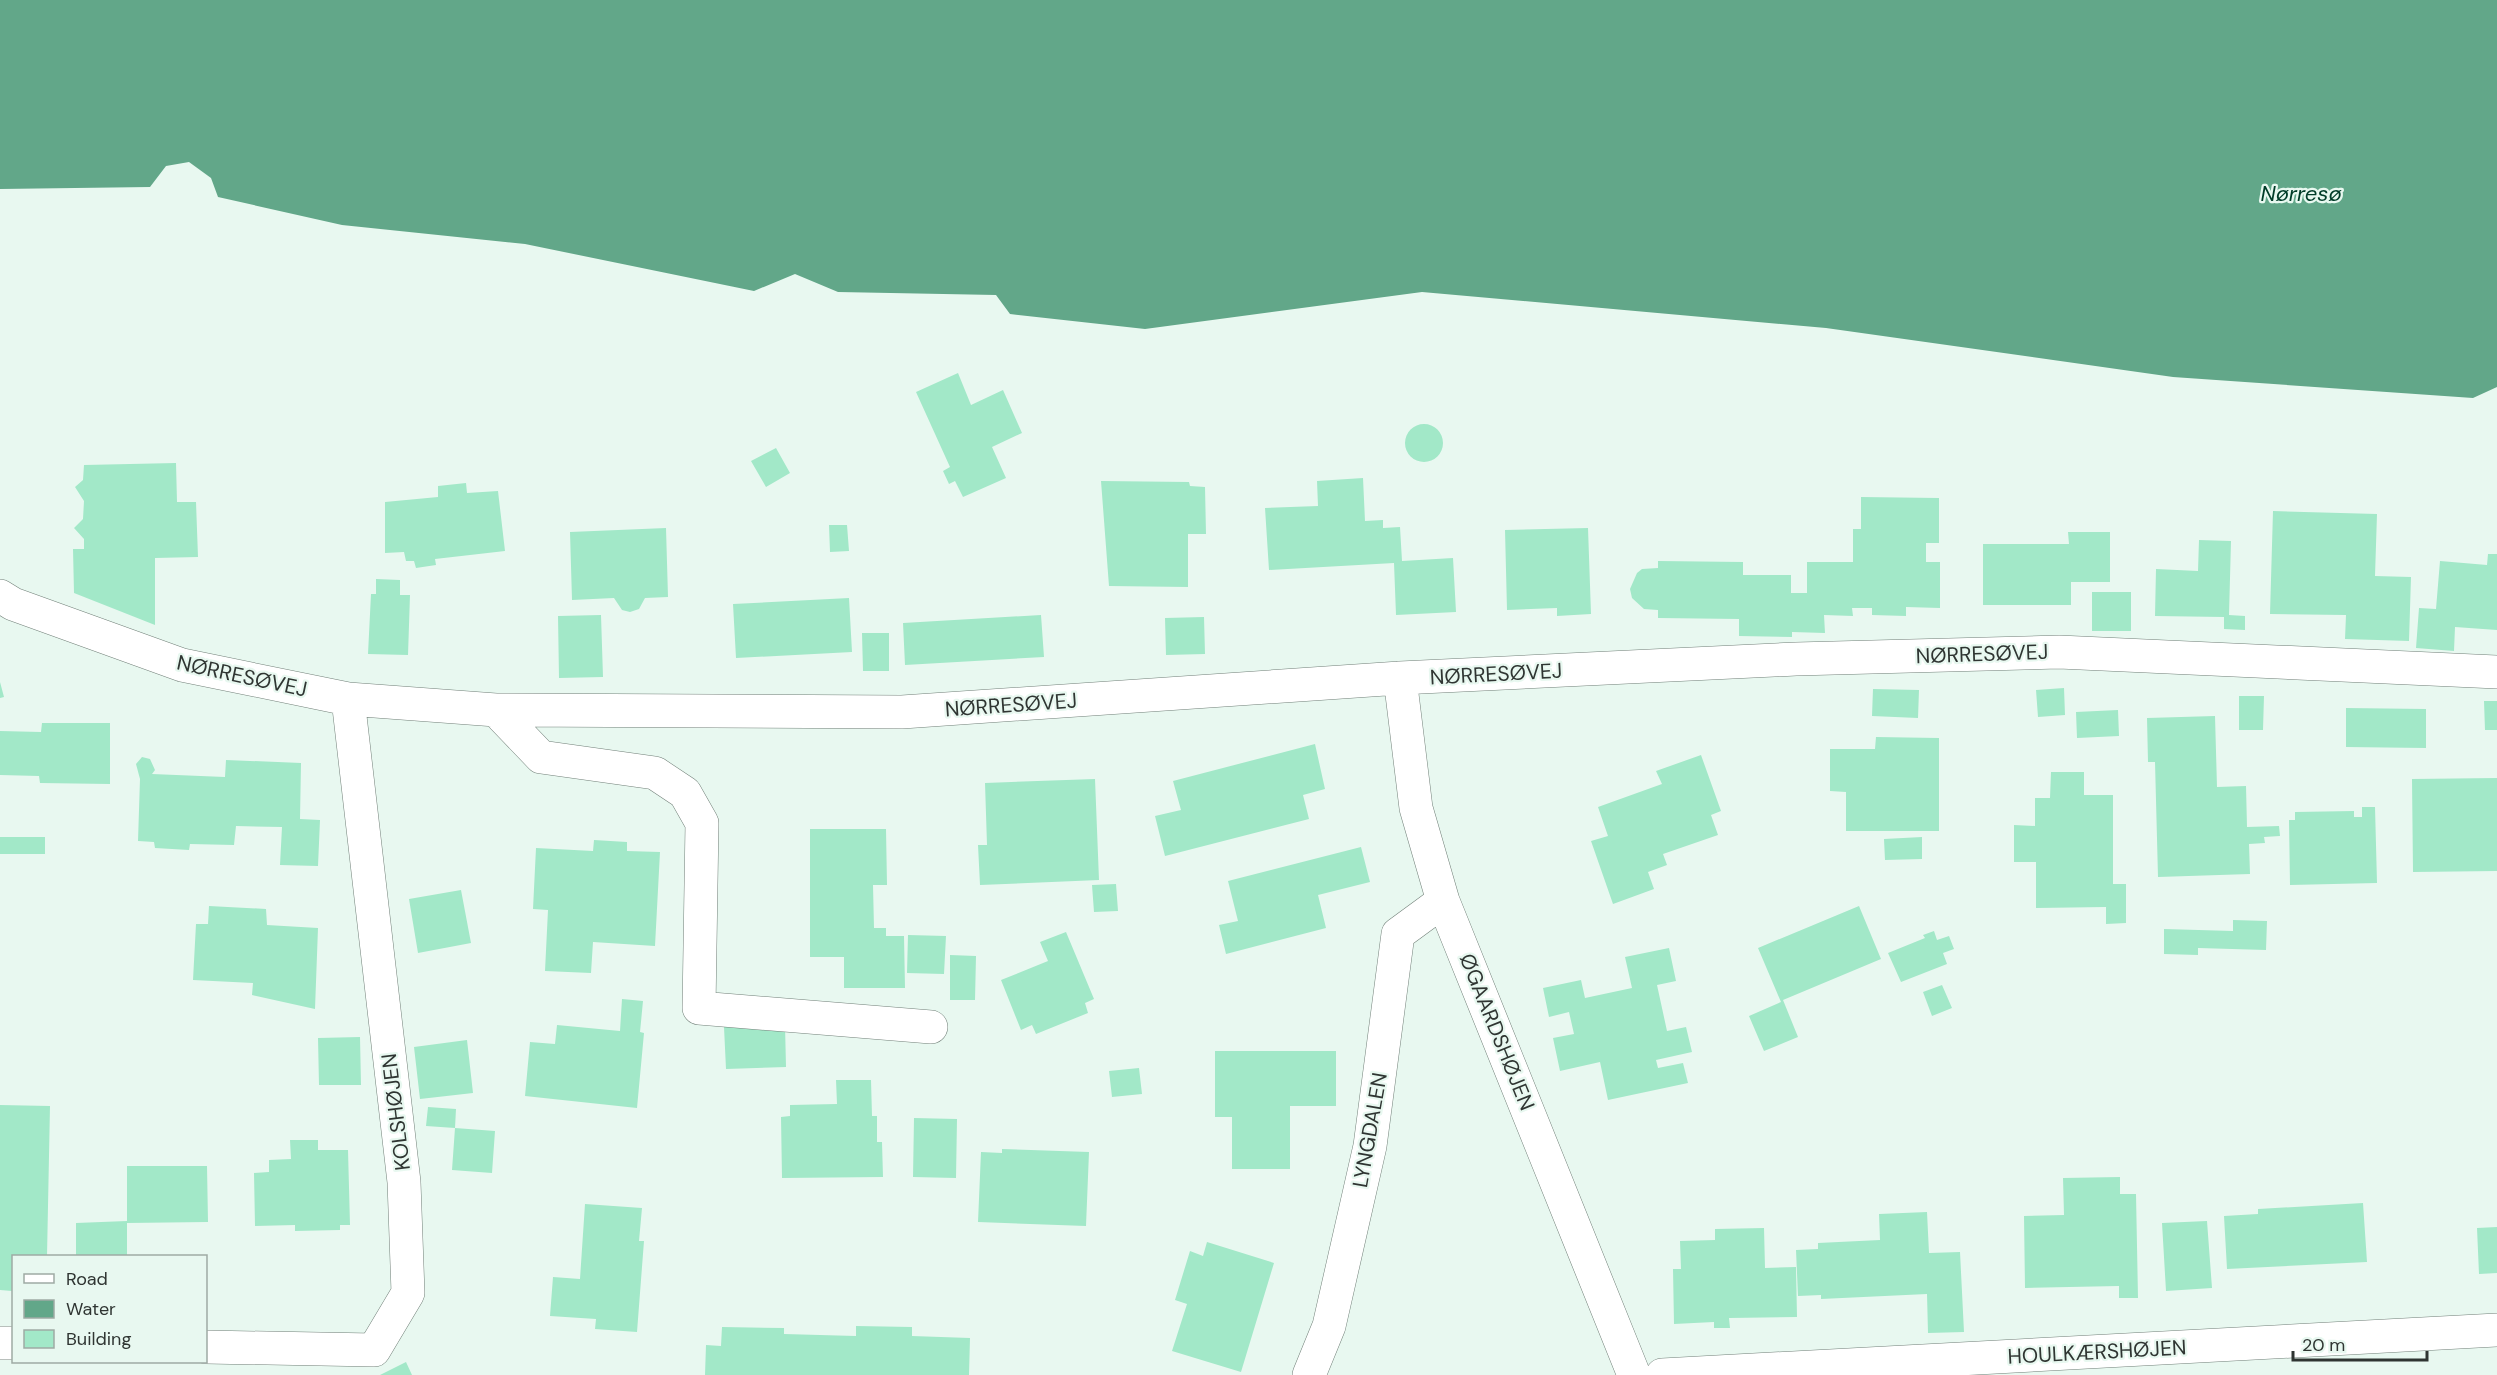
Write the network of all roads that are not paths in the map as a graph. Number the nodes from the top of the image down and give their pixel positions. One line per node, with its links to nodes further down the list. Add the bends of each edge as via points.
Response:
1 (4, 608): 4 (street, NØRRESØVEJ, via 182,665)
2 (2497, 672): 3 (street, NØRRESØVEJ, via 2059,652)
3 (1400, 678): 5 (street, NØRRESØVEJ, via 902,712); 6 (street, ØGAARDSHØJEN, via 1416,808)
4 (348, 699): 5 (street, NØRRESØVEJ); 9 (street, KOLSHØJEN, via 404,1182 408,1293 374,1350)
5 (496, 710): 7 (street, via 541,757 655,773 685,794 702,823 699,1008)
6 (1443, 901): 10 (street, LYNGDALEN, via 1398,934 1370,1146 1329,1326); 11 (street, ØGAARDSHØJEN)
7 (931, 1027)
8 (2497, 1330): 12 (street, HOULKÆRSHØJEN)
9 (207, 1347)
10 (1309, 1375)
11 (1634, 1375)
12 (1662, 1375)

